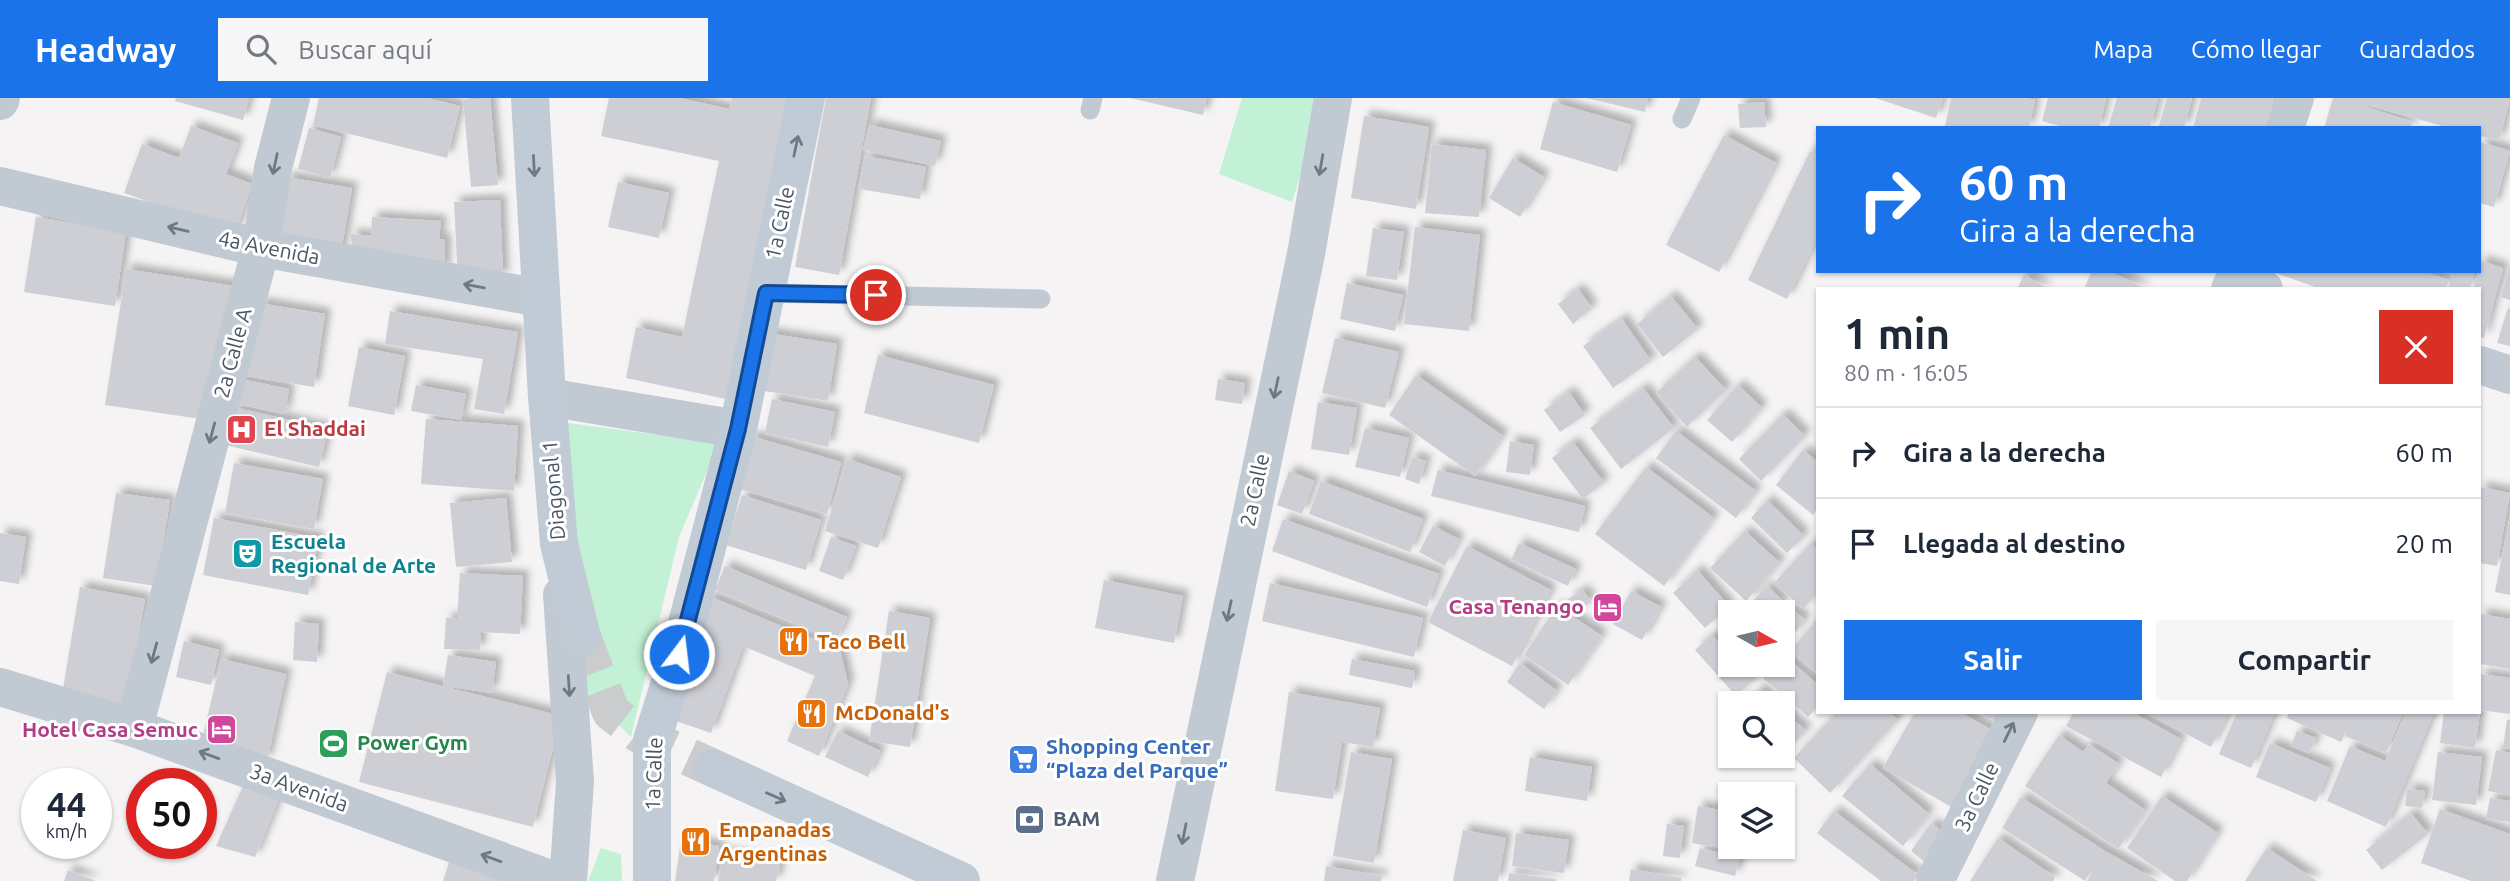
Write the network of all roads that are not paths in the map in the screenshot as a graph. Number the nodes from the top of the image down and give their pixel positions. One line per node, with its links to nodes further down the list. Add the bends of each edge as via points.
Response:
1 (291, 98): 10 (street, 2a Calle A, one-way to 10, via 273,168)
2 (530, 98): 12 (main road, Diagonal 1, one-way to 12)
3 (806, 98): 11 (main road, 1a Calle, one-way to 3)
4 (1333, 98): 28 (street, 2a Calle, one-way to 28, via 1306,254)
5 (1691, 98): 7 (lane)
6 (2295, 98): 8 (street)
7 (1682, 119)
8 (2287, 126)
9 (0, 186): 10 (street, 4a Avenida, one-way to 9)
10 (261, 248): 12 (street, 4a Avenida, one-way to 10); 22 (street, 2a Calle A, one-way to 22)
11 (766, 293): 13 (lane); 17 (main road, 1a Calle)
12 (541, 298): 16 (main road, Diagonal 1)
13 (1041, 299)
14 (2481, 365): 15 (street)
15 (2510, 375)
16 (547, 397): 17 (street); 18 (main road, Diagonal 1)
17 (738, 429): 26 (main road, 1a Calle, via 652,740)
18 (559, 544): 19 (main road); 25 (street, Diagonal 1, one-way to 25, via 575,782)
19 (582, 637)
20 (0, 687): 22 (street, 3a Avenida)
21 (2018, 714): 29 (street, 3a Calle, one-way to 21)
22 (134, 728): 24 (street, 3a Avenida, one-way to 22)
23 (713, 768): 27 (main road, one-way to 27)
24 (556, 881)
25 (568, 881)
26 (652, 881)
27 (961, 881)
28 (1175, 881)
29 (1935, 881)

